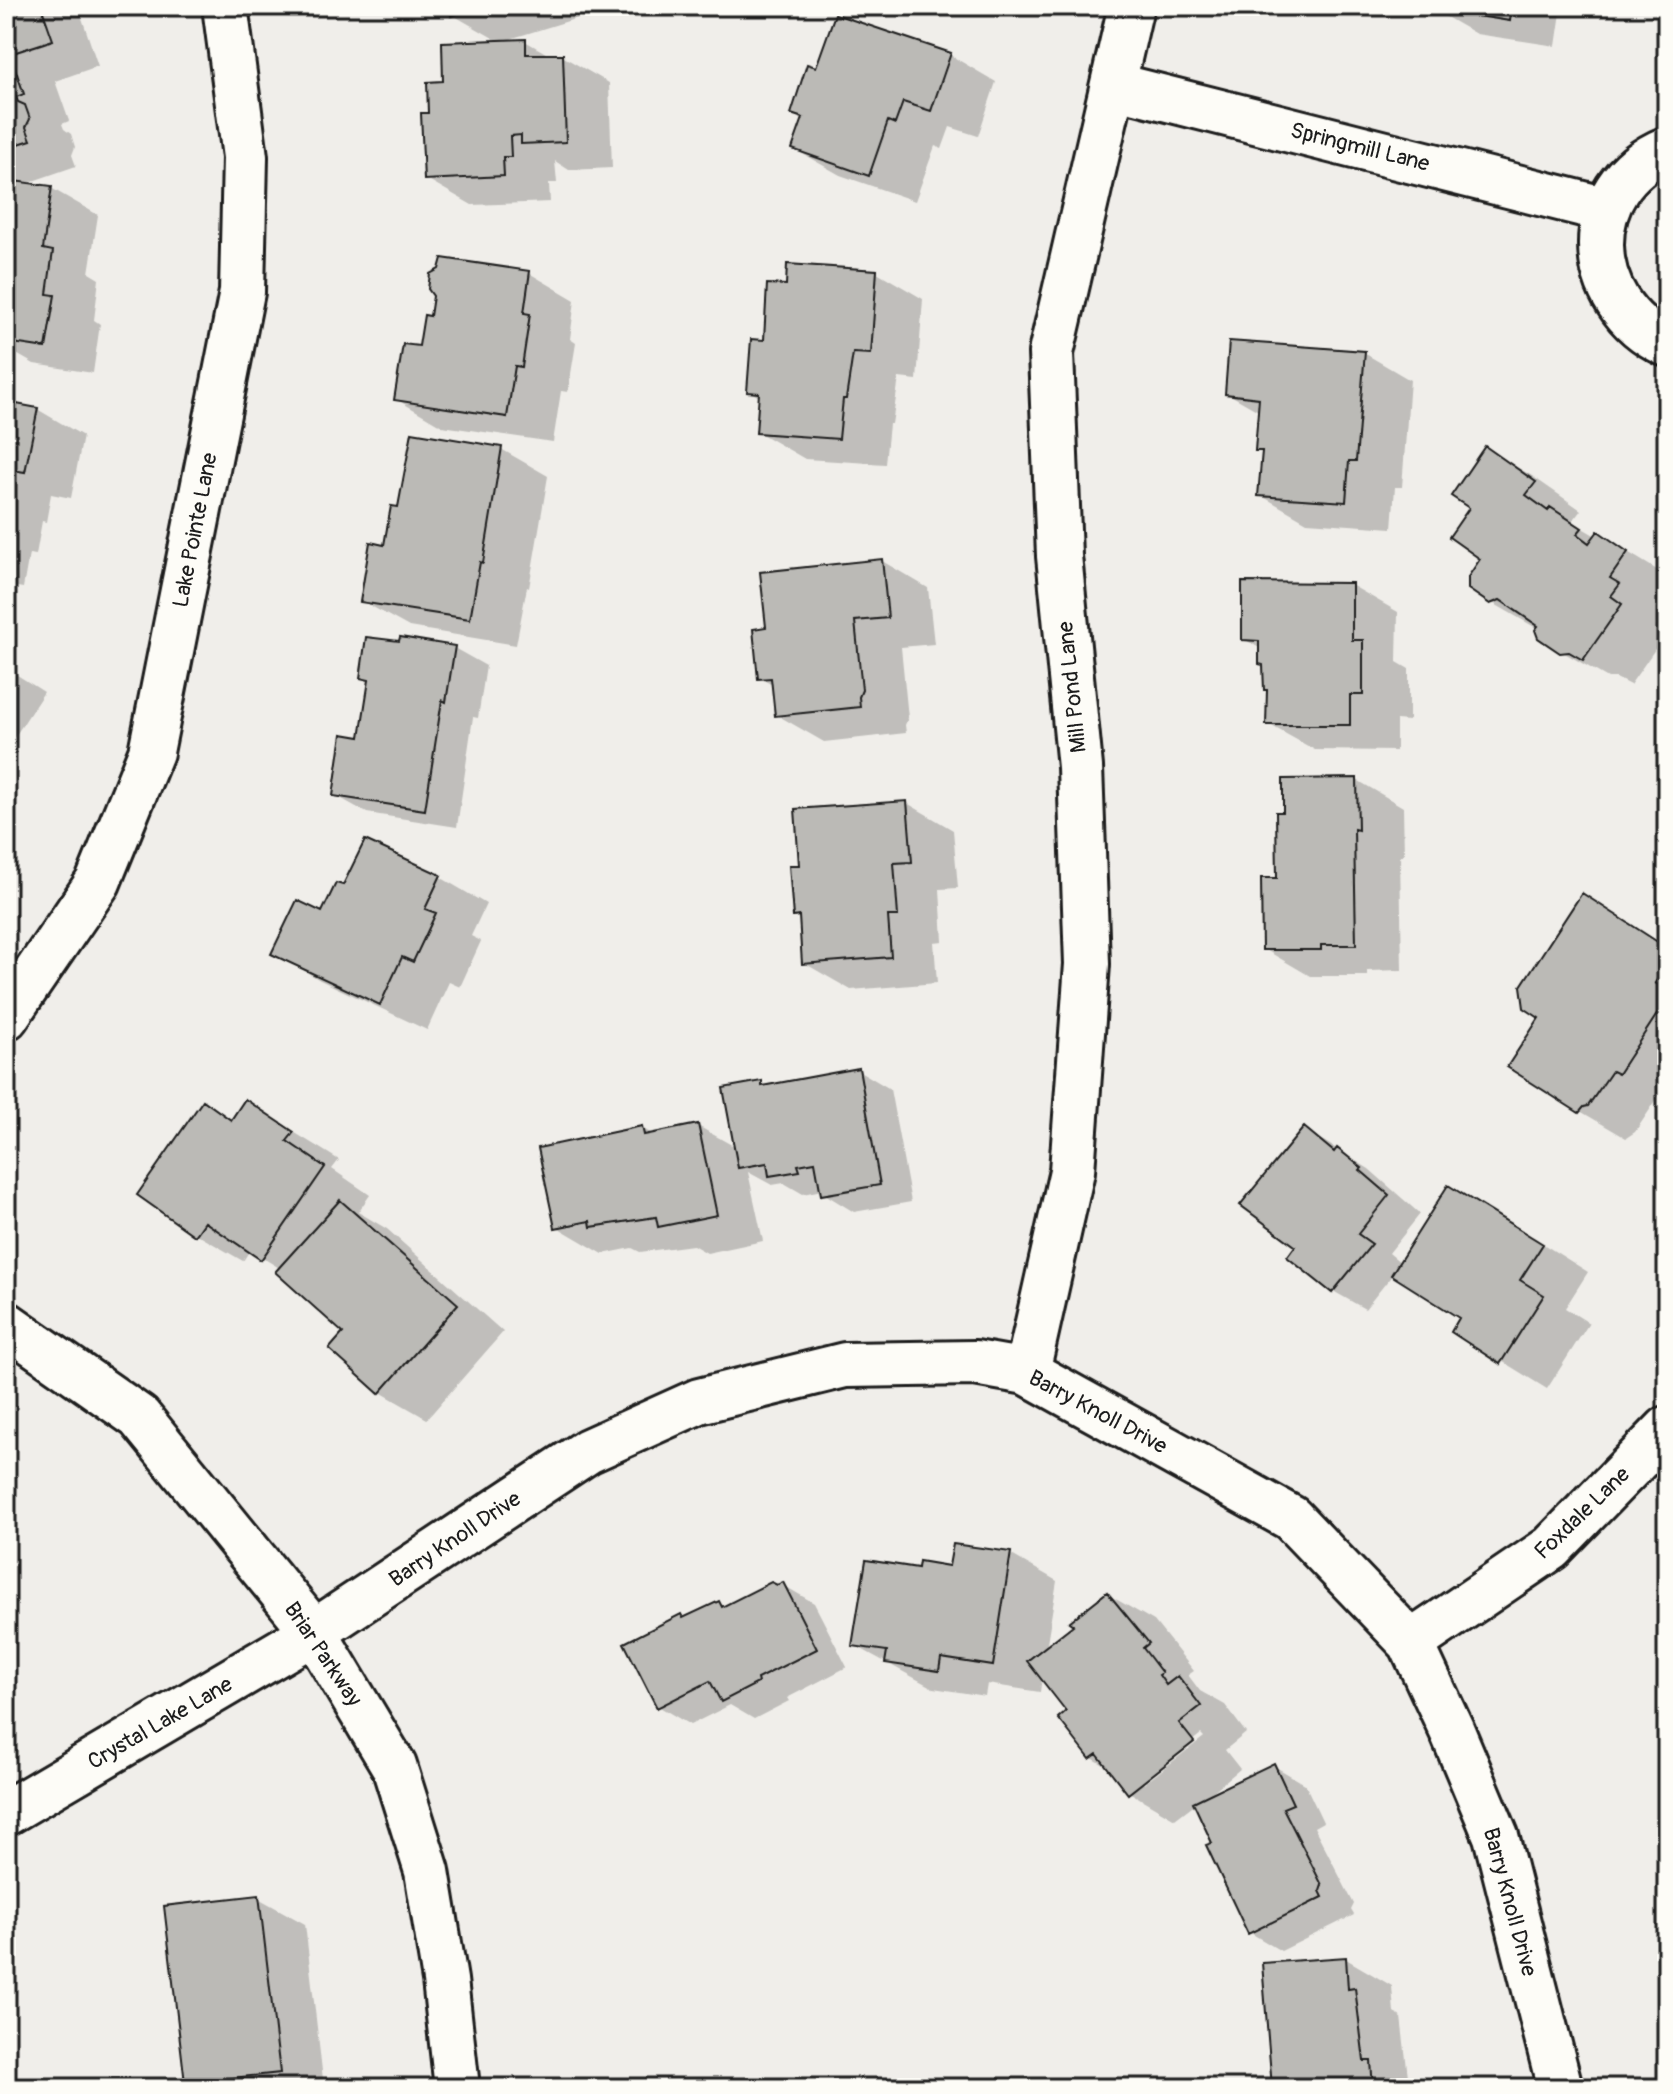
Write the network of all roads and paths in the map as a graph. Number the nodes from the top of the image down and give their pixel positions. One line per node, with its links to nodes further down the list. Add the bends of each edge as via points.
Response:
1 (225, 6): 7 (street, Lake Pointe Lane, via 245,157 242,292 151,752 98,882)
2 (1131, 6): 3 (street, Mill Pond Lane)
3 (1113, 85): 5 (street, Springmill Lane); 9 (street, Mill Pond Lane, via 1051,353 1059,556 1080,767 1087,964 1072,1171)
4 (1667, 149): 5 (street, via 1650,156 1624,180)
5 (1607, 210): 6 (street, via 1600,244 1605,278 1621,310 1646,334)
6 (1667, 344)
7 (6, 1017)
8 (6, 1324): 11 (street, Briar Parkway, via 139,1417)
9 (1027, 1372): 11 (street, Barry Knoll Drive, via 975,1363 845,1365 699,1401 588,1451); 12 (street, Barry Knoll Drive, via 1291,1518)
10 (1667, 1429): 12 (street, Foxdale Lane, via 1551,1548)
11 (314, 1632): 13 (street, Crystal Lake Lane); 14 (street, Briar Parkway, via 394,1766 427,1871)
12 (1411, 1643): 15 (street, Barry Knoll Drive, via 1496,1836)
13 (6, 1813)
14 (457, 2088)
15 (1560, 2088)

